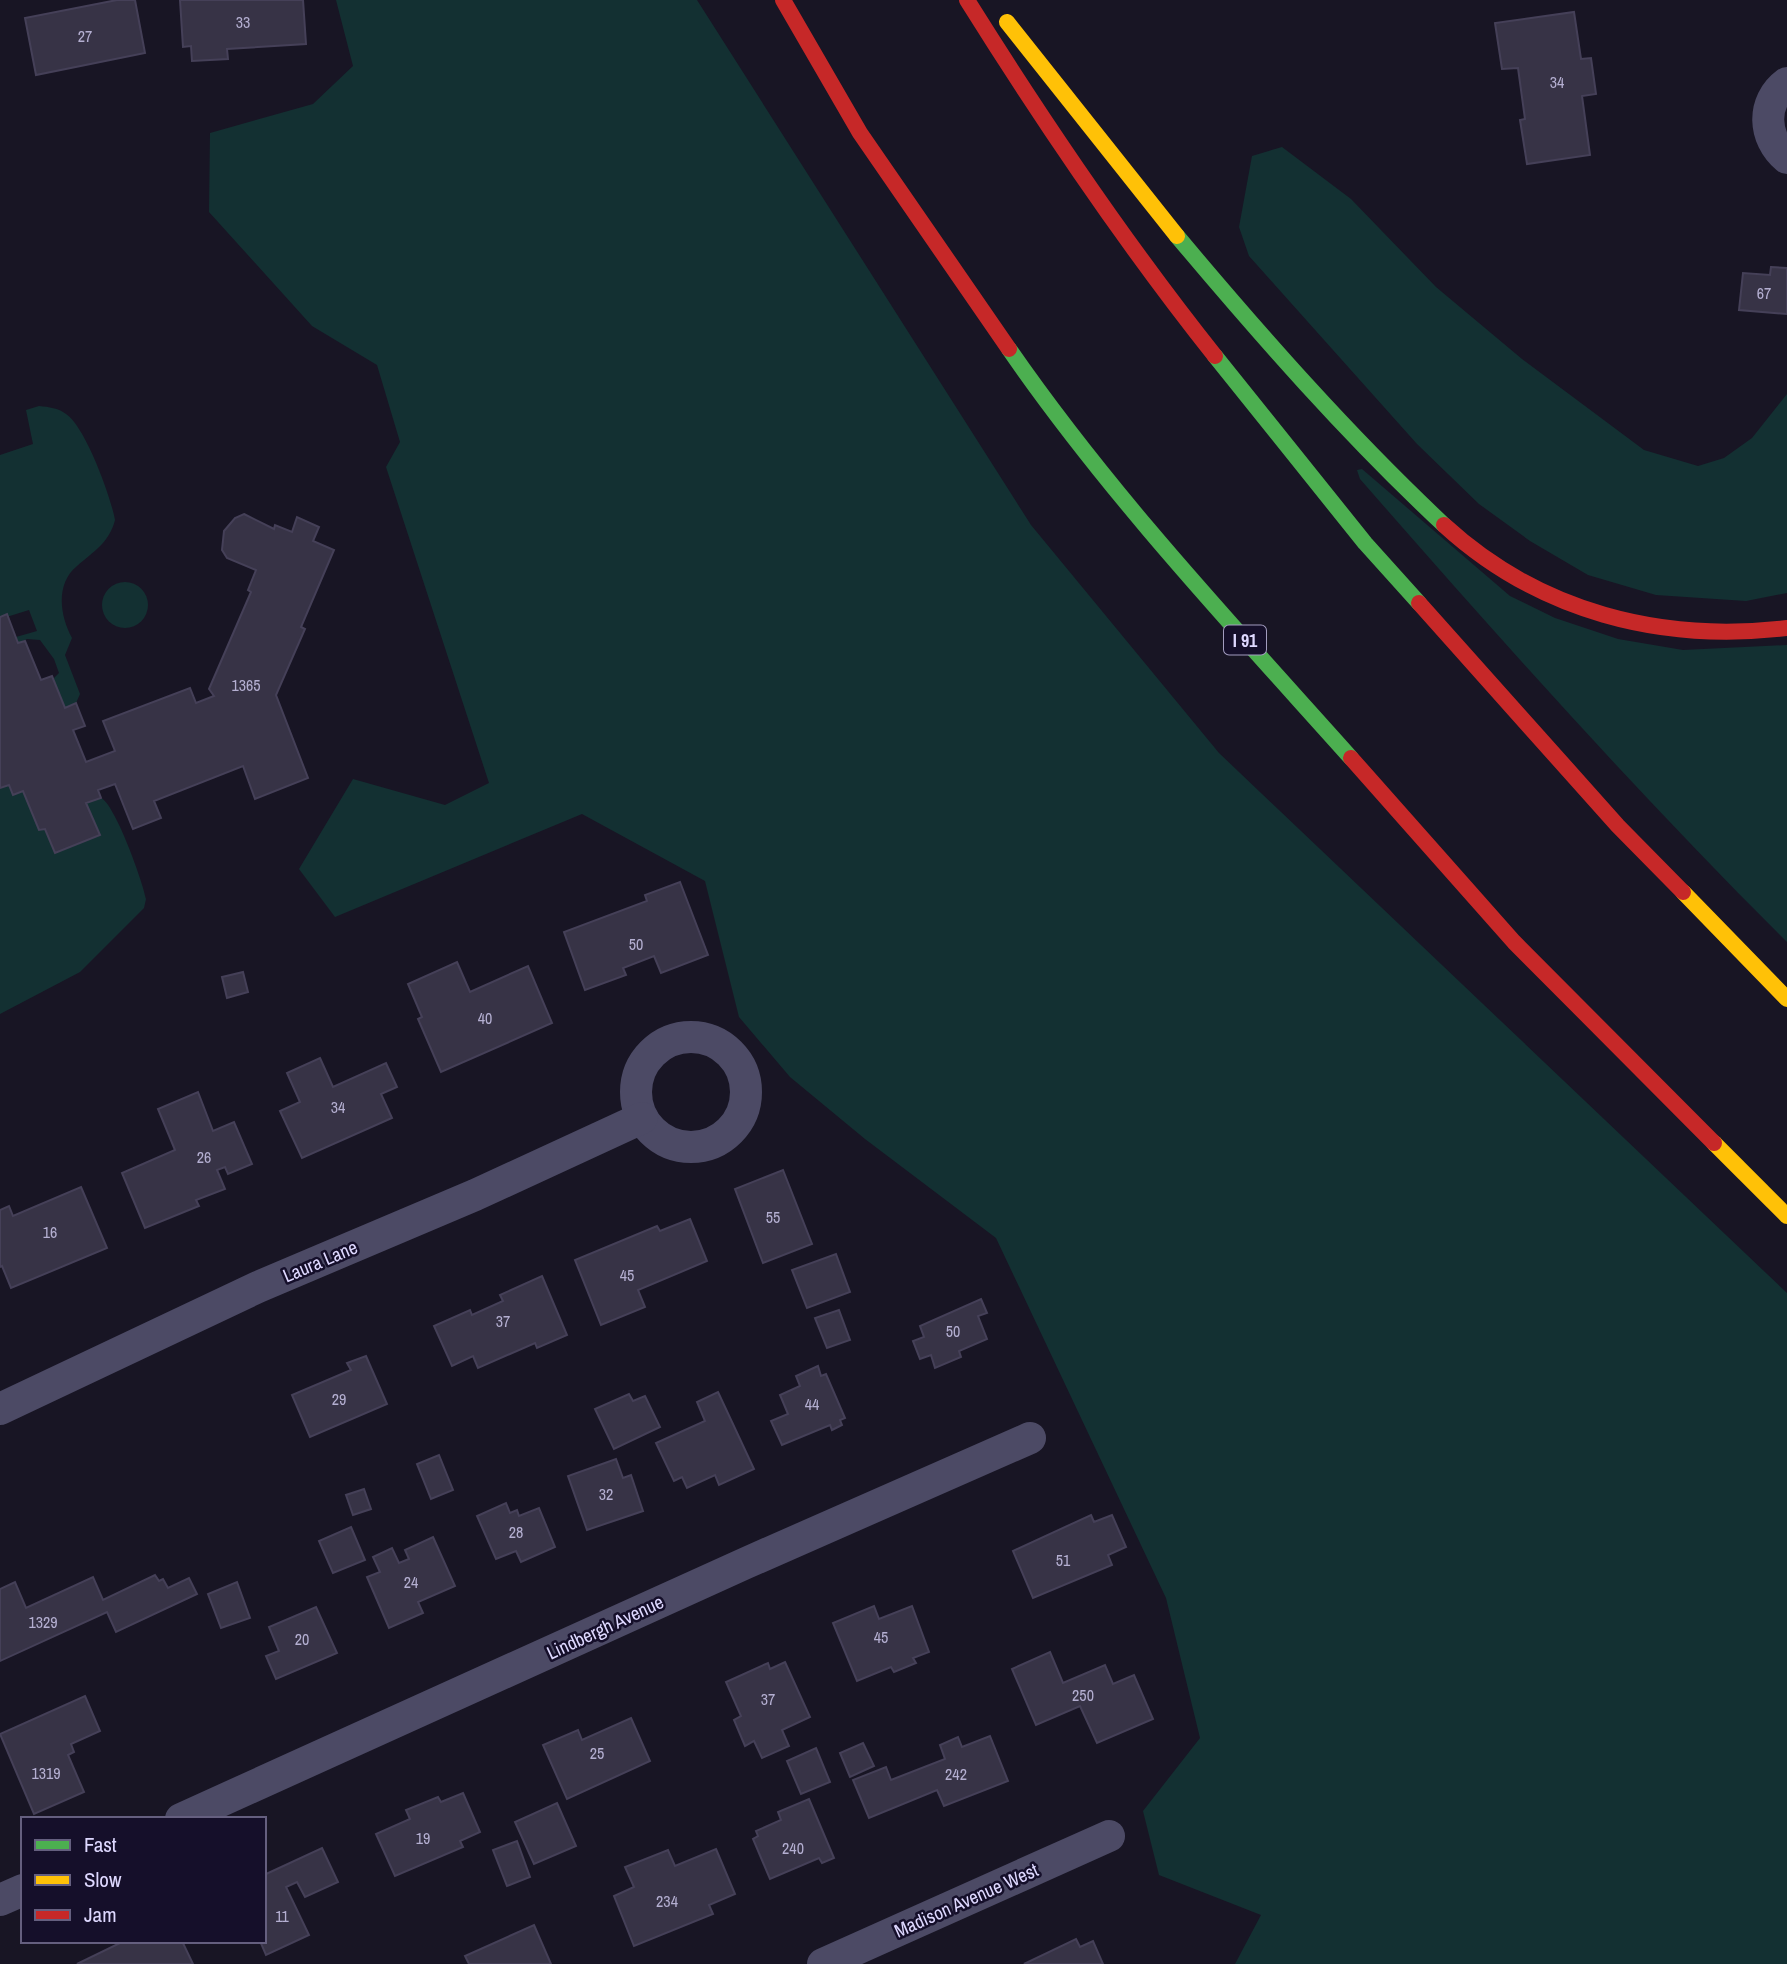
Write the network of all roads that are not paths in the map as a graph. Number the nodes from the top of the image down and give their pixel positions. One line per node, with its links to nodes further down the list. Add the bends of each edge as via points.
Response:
1 (767, 0): 6 (highway)
2 (783, 0): 6 (highway, I 91)
3 (967, 0): 9 (highway, via 1157,283 1365,543 1618,826)
4 (999, 11): 8 (highway, via 1087,128 1277,354 1404,488 1467,546 1535,588 1622,620 1726,634)
5 (1787, 83): 7 (street, via 1773,98 1768,113 1774,144)
6 (860, 133): 11 (highway, I 91, via 1046,402 1196,584 1514,942)
7 (1787, 158)
8 (1787, 628)
9 (1787, 999)
10 (642, 1118): 12 (street, Laura Lane, via 258,1287)
11 (1787, 1216)
12 (0, 1409)
13 (1030, 1438): 14 (street, Lindbergh Avenue)
14 (185, 1817)
15 (1109, 1836): 18 (street, Madison Avenue West)
16 (21, 1891): 17 (street)
17 (0, 1900)
18 (823, 1964)

